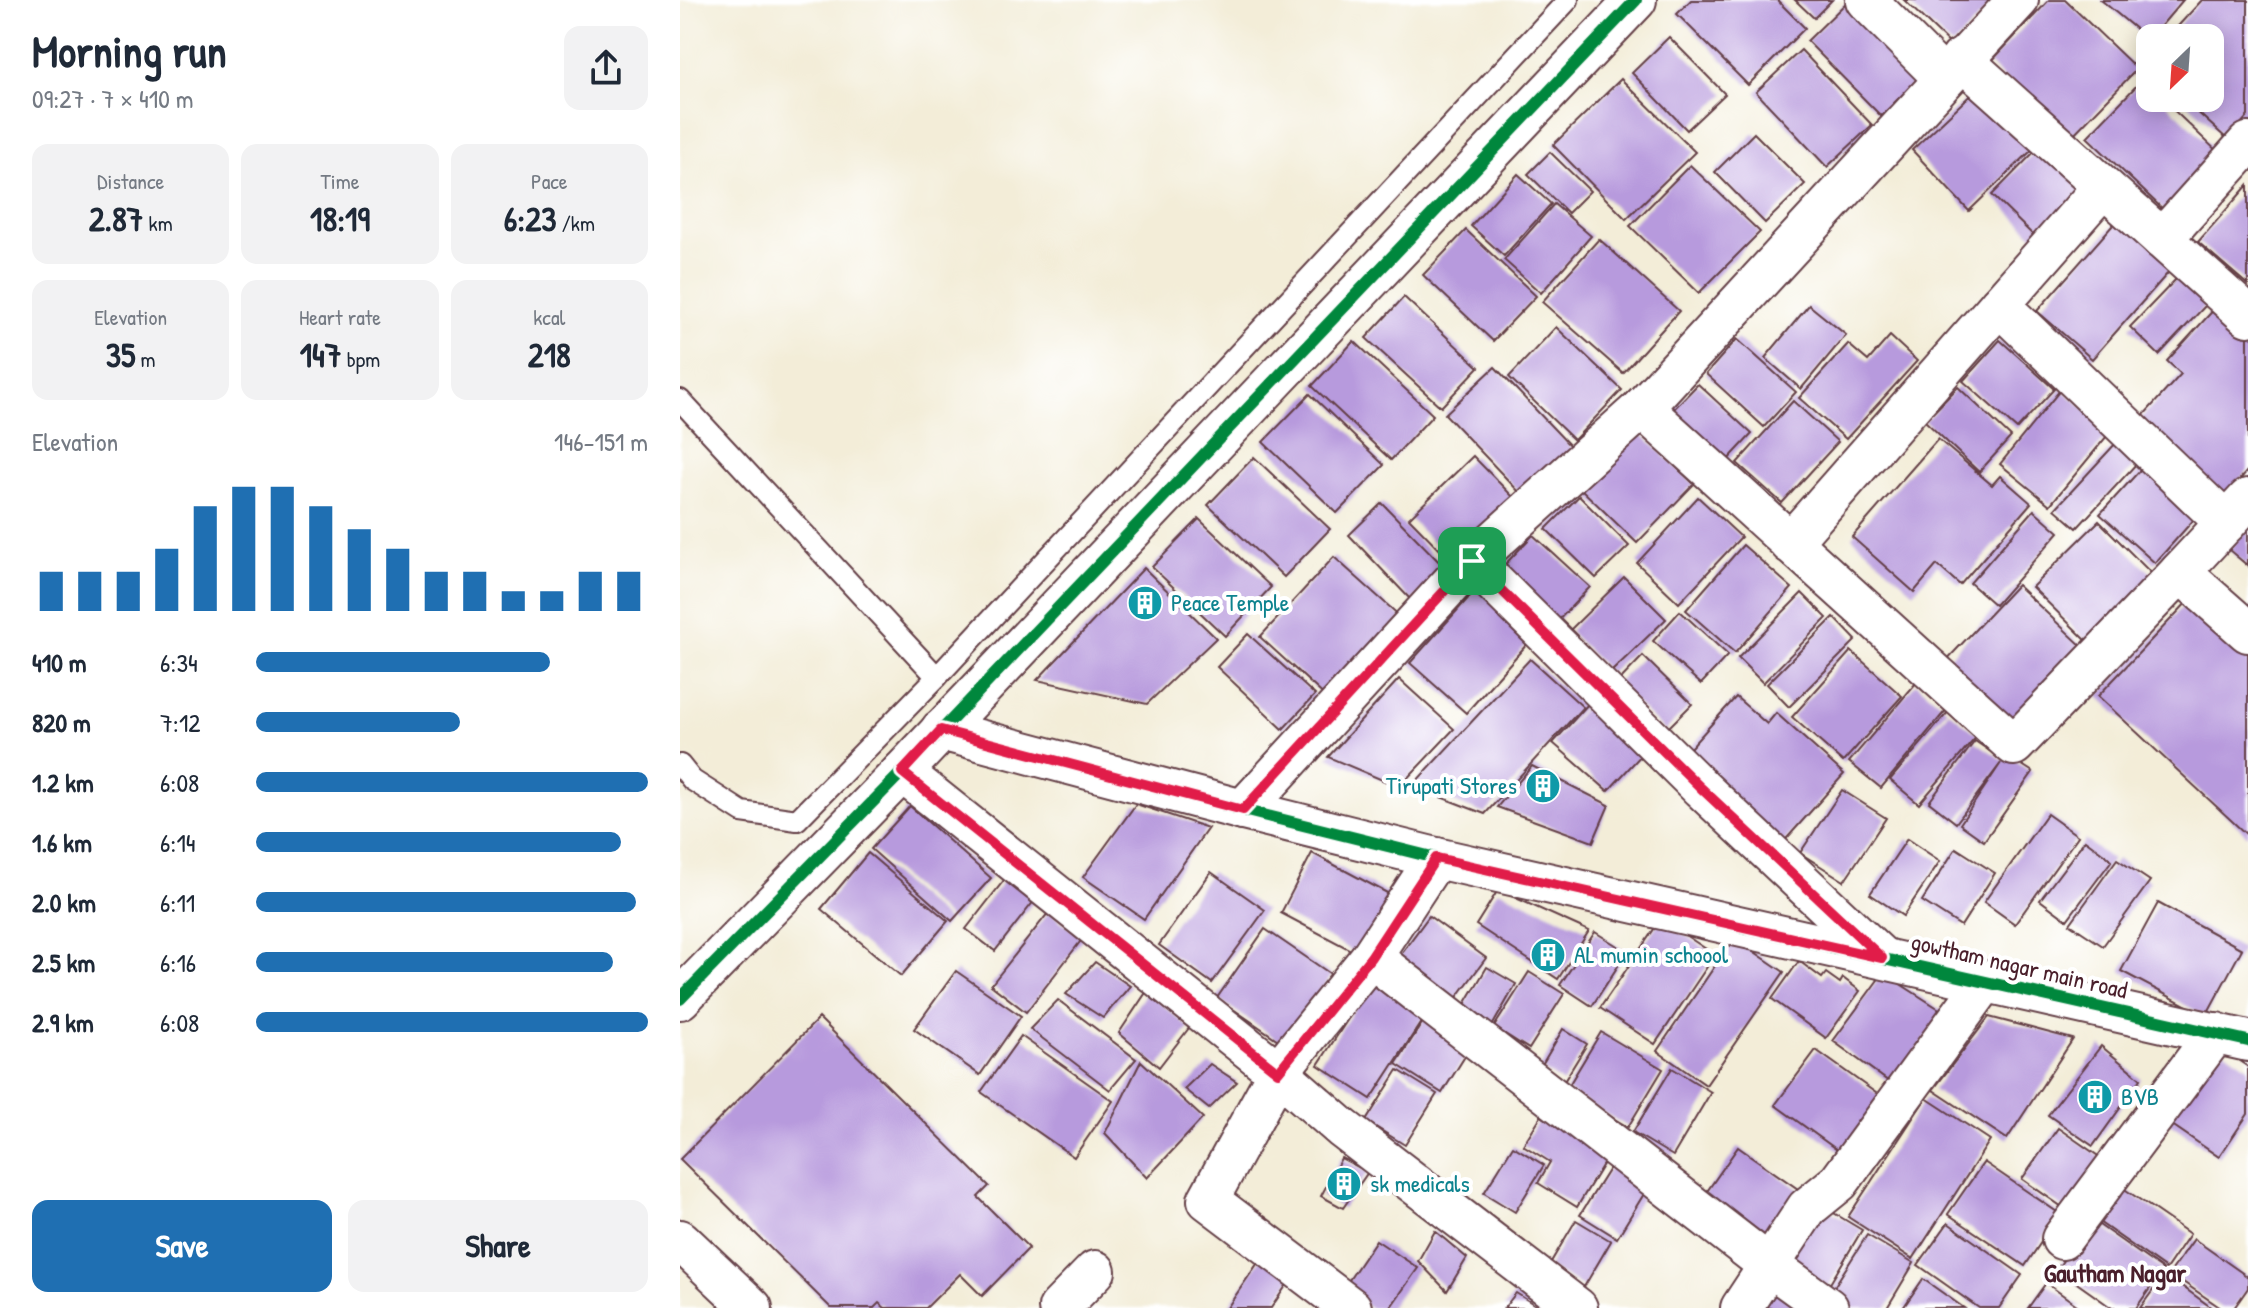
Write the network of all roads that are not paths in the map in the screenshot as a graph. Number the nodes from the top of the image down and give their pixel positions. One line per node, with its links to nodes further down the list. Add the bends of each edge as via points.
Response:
1 (1568, 0): 18 (lane)
2 (1636, 0): 19 (street)
3 (1866, 0): 5 (street)
4 (2018, 0): 5 (street)
5 (1953, 69): 7 (street); 12 (street)
6 (2248, 143): 8 (street)
7 (2103, 187): 8 (street); 9 (street)
8 (2162, 239): 10 (street)
9 (1999, 305): 13 (street); 14 (street)
10 (2248, 316)
11 (680, 400): 18 (lane)
12 (1642, 408): 14 (street); 15 (street)
13 (2237, 511): 16 (street)
14 (1790, 543): 16 (street, via 2014,745)
15 (1472, 561): 22 (street); 25 (street)
16 (2180, 572): 17 (street)
17 (2248, 632)
18 (937, 677): 20 (lane, via 797,820 742,812 692,780)
19 (941, 730): 21 (street); 22 (street, gowtham nagar main road)
20 (680, 765)
21 (902, 772): 27 (street); 29 (street)
22 (1243, 810): 23 (street, gowtham nagar main road)
23 (1436, 858): 24 (street); 25 (street, gowtham nagar main road)
24 (1371, 957): 29 (street); 32 (street)
25 (1882, 958): 26 (street, gowtham nagar main road)
26 (1986, 981): 28 (street, gowtham nagar main road); 32 (street, via 1839,1182 1807,1208)
27 (680, 999)
28 (2232, 1037): 30 (street)
29 (1278, 1072): 36 (street, via 1208,1200); 37 (street, via 1342,1128)
30 (2062, 1239)
31 (680, 1240): 34 (street)
32 (1770, 1266): 38 (street); 39 (street)
33 (1095, 1271): 35 (street)
34 (752, 1308)
35 (1059, 1308)
36 (1351, 1308)
37 (1577, 1308)
38 (1741, 1308)
39 (1828, 1308)

